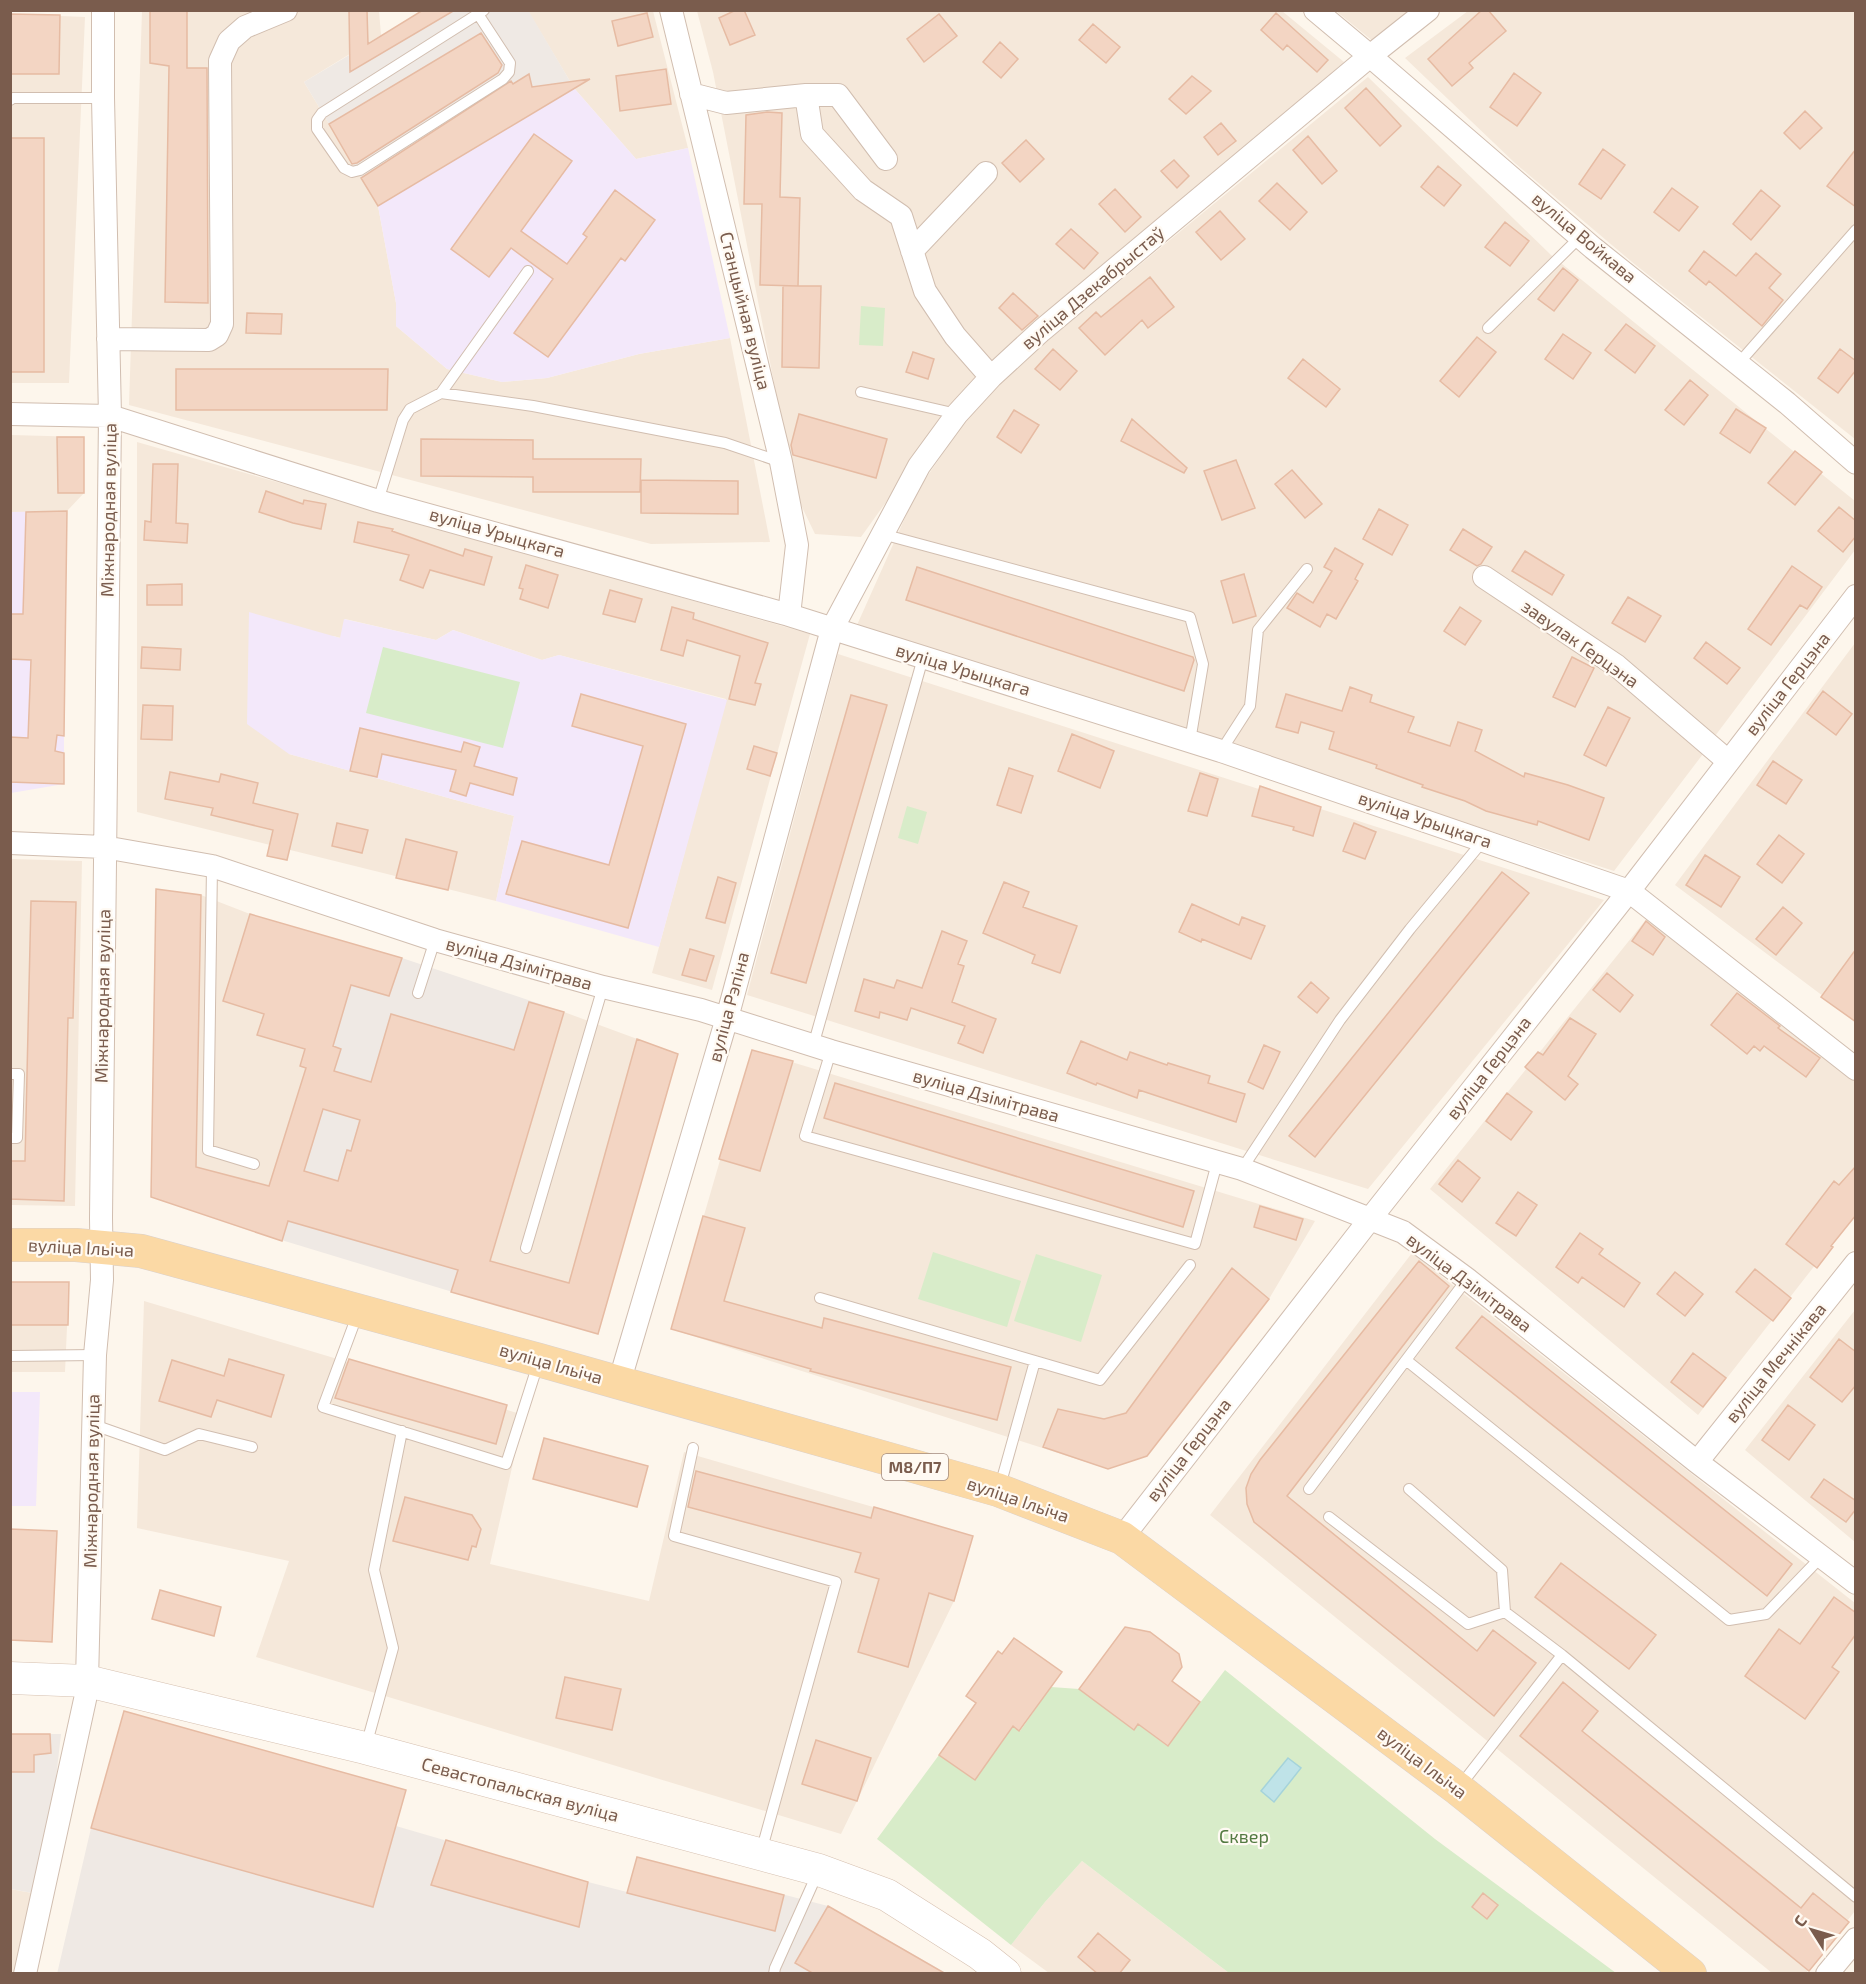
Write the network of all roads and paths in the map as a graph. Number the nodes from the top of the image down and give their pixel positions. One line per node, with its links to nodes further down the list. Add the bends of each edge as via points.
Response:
1 (103, 10): 10 (street, Міжнародная вуліца)
2 (286, 10): 19 (street, via 245,27 229,41 220,61 222,324 217,335 209,340)
3 (671, 10): 8 (street, Станцыйная вуліца)
4 (1315, 10): 7 (street, вуліца Войкава)
5 (1428, 10): 7 (street, вуліца Дзекабрыстаў)
6 (481, 12): 6 (lane, via 322,113 317,129 344,168 360,170 503,79 510,63)
7 (1370, 56): 15 (street, вуліца Войкава); 21 (street, вуліца Дзекабрыстаў)
8 (691, 94): 9 (street, via 726,103); 27 (street, Станцыйная вуліца)
9 (806, 94): 12 (street, via 838,95); 16 (street, via 812,134 863,190 902,216)
10 (103, 98): 11 (lane); 19 (street, Міжнародная вуліца)
11 (10, 100)
12 (886, 159)
13 (986, 173): 16 (street)
14 (1856, 230): 20 (lane)
15 (1580, 237): 18 (lane); 20 (street, вуліца Войкава)
16 (912, 251): 21 (street, via 925,291 955,336)
17 (528, 271): 23 (lane)
18 (1488, 328)
19 (108, 339): 26 (street, Міжнародная вуліца)
20 (1738, 364): 28 (street, вуліца Войкава)
21 (991, 377): 25 (street, вуліца Дзекабрыстаў)
22 (861, 392): 25 (lane)
23 (441, 393): 27 (lane, via 725,443); 29 (lane, via 410,409)
24 (10, 414): 26 (street, вуліца Урыцкага)
25 (957, 414): 30 (street, вуліца Дзекабрыстаў, via 919,466)
26 (110, 416): 29 (street, вуліца Урыцкага); 42 (street, Міжнародная вуліца)
27 (782, 462): 34 (street, Станцыйная вуліца, via 797,545)
28 (1856, 463)
29 (378, 501): 34 (street, вуліца Урыцкага)
30 (882, 534): 35 (street, вуліца Дзекабрыстаў); 37 (lane, via 1190,617 1203,664)
31 (1307, 569): 38 (lane, via 1258,630 1250,706)
32 (1484, 578): 39 (street, завулак Герцэна, via 1617,666)
33 (1856, 596): 39 (street, вуліца Герцэна)
34 (789, 615): 35 (street, вуліца Урыцкага)
35 (832, 629): 36 (street, вуліца Урыцкага); 48 (street, вуліца Рэпіна)
36 (923, 658): 37 (street, вуліца Урыцкага); 49 (lane)
37 (1190, 741): 38 (street, вуліца Урыцкага)
38 (1221, 751): 40 (street, вуліца Урыцкага)
39 (1728, 761): 44 (street, вуліца Герцэна)
40 (1484, 841): 44 (street, вуліца Урыцкага); 55 (lane, via 1340,1020)
41 (10, 843): 42 (street, вуліца Дзімітрава)
42 (104, 847): 43 (street, вуліца Дзімітрава); 58 (street, Міжнародная вуліца)
43 (212, 866): 45 (street, вуліца Дзімітрава); 54 (lane, via 208,1150)
44 (1629, 891): 50 (street, вуліца Урыцкага); 56 (street, вуліца Герцэна)
45 (435, 940): 46 (street, вуліца Дзімітрава); 47 (lane)
46 (603, 987): 48 (street, вуліца Дзімітрава); 59 (lane)
47 (418, 993)
48 (727, 1018): 49 (street, вуліца Дзімітрава); 70 (street, вуліца Рэпіна)
49 (822, 1049): 53 (street, вуліца Дзімітрава); 53 (lane, via 805,1136 1195,1244)
50 (1856, 1069)
51 (10, 1074): 52 (lane, via 19,1074 17,1138)
52 (10, 1138)
53 (1217, 1163): 55 (street, вуліца Дзімітрава)
54 (254, 1164)
55 (1242, 1168): 56 (street, вуліца Дзімітрава)
56 (1370, 1219): 62 (street, вуліца Дзімітрава, via 1402,1232); 80 (street, вуліца Герцэна)
57 (10, 1245): 58 (main road, вуліца Ільіча / М8/П7)
58 (102, 1247): 64 (main road, вуліца Ільіча / М8/П7, via 141,1251); 65 (street, Міжнародная вуліца)
59 (526, 1248)
60 (1856, 1263): 75 (street, вуліца Мечнікава)
61 (1190, 1265): 69 (lane, via 1100,1380)
62 (1467, 1279): 68 (lane); 75 (street, вуліца Дзімітрава)
63 (820, 1298): 69 (lane)
64 (359, 1310): 67 (main road, вуліца Ільіча / М8/П7); 72 (lane, via 323,1407)
65 (95, 1355): 66 (lane); 71 (street, Міжнародная вуліца)
66 (10, 1356)
67 (539, 1360): 70 (main road, вуліца Ільіча / М8/П7); 72 (lane, via 506,1464)
68 (1406, 1360): 76 (lane); 81 (lane, via 1729,1620 1766,1614)
69 (1035, 1361): 78 (lane)
70 (619, 1383): 78 (main road, вуліца Ільіча / М8/П7)
71 (94, 1425): 73 (lane, via 165,1450 199,1434); 86 (street, Міжнародная вуліца)
72 (402, 1431): 87 (lane, via 374,1570 393,1648)
73 (252, 1447)
74 (693, 1448): 89 (lane, via 674,1536 836,1582)
75 (1697, 1462): 81 (street, вуліца Дзімітрава)
76 (1310, 1489)
77 (1409, 1489): 83 (lane, via 1502,1570)
78 (998, 1490): 80 (main road, вуліца Ільіча / М8/П7)
79 (1329, 1517): 83 (lane, via 1468,1623)
80 (1122, 1538): 88 (main road, вуліца Ільіча / М8/П7)
81 (1822, 1556): 82 (street, вуліца Дзімітрава)
82 (1856, 1582)
83 (1505, 1612): 84 (lane)
84 (1562, 1655): 88 (lane); 91 (lane)
85 (10, 1678): 86 (street, Севастопальская вуліца)
86 (87, 1681): 87 (street, Севастопальская вуліца); 93 (street, Міжнародная вуліца)
87 (365, 1748): 89 (street, Севастопальская вуліца)
88 (1458, 1789): 96 (main road, вуліца Ільіча / М8/П7)
89 (761, 1855): 90 (street, Севастопальская вуліца)
90 (819, 1870): 94 (lane); 95 (street, Севастопальская вуліца, via 887,1895)
91 (1856, 1897)
92 (1855, 1941): 97 (street)
93 (25, 1974)
94 (774, 1974)
95 (1005, 1974)
96 (1690, 1974)
97 (1827, 1974)

